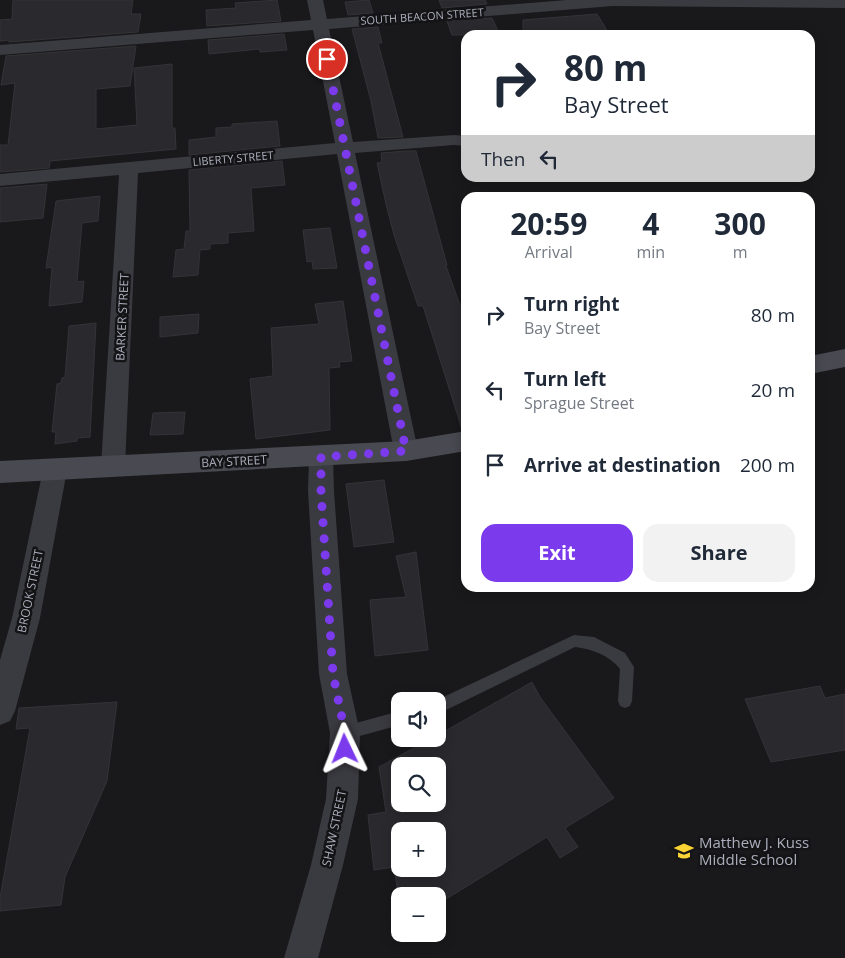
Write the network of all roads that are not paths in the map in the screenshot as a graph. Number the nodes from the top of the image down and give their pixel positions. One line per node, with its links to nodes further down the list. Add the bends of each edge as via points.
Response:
1 (315, 0): 3 (street)
2 (845, 3): 3 (street, SOUTH BEACON STREET, via 613,1)
3 (320, 24): 4 (street, SOUTH BEACON STREET); 6 (street)
4 (0, 50)
5 (461, 141): 6 (street, LIBERTY STREET)
6 (345, 148): 7 (street, LIBERTY STREET); 12 (street)
7 (129, 167): 8 (street, LIBERTY STREET); 14 (street, BARKER STREET)
8 (0, 180)
9 (845, 358): 10 (main road)
10 (815, 364)
11 (461, 442): 12 (main road, BAY STREET)
12 (406, 451): 13 (main road, BAY STREET)
13 (321, 457): 14 (main road, BAY STREET); 21 (street, SHAW STREET, via 333,674)
14 (113, 466): 15 (main road, BAY STREET)
15 (55, 470): 16 (main road, BAY STREET); 19 (street, BROOK STREET, via 26,618)
16 (0, 472)
17 (625, 701): 18 (lane, via 627,667 620,658 594,643 574,641)
18 (446, 703)
19 (0, 711)
20 (391, 720): 21 (lane)
21 (345, 733): 22 (street, SHAW STREET, via 342,798)
22 (301, 958)

